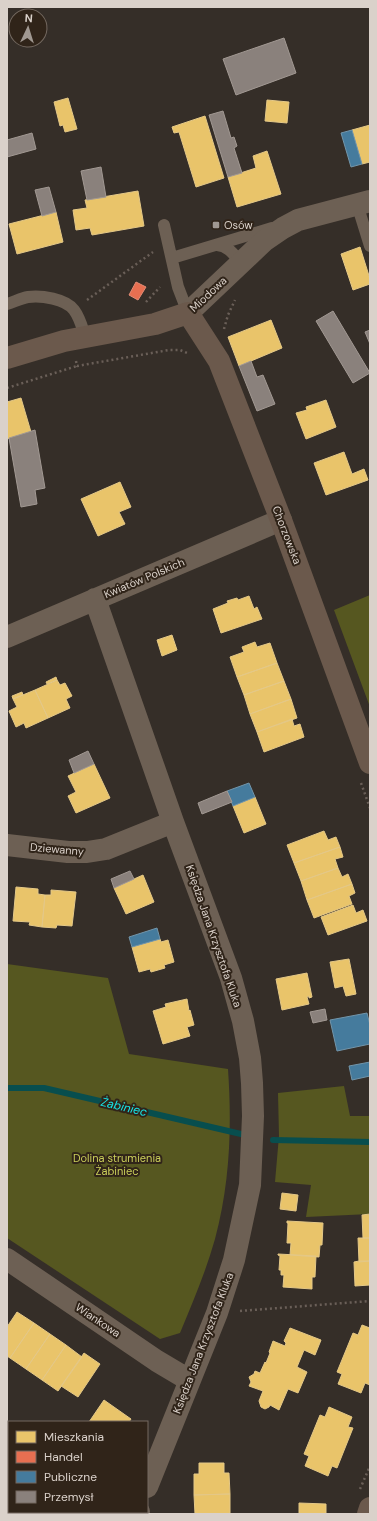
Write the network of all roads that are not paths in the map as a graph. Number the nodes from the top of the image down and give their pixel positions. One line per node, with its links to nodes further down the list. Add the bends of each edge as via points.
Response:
1 (364, 203): 2 (street, Miodowa); 5 (lane)
2 (298, 220): 4 (lane); 7 (street, Miodowa, via 273,234)
3 (164, 225): 6 (lane)
4 (217, 245): 6 (lane); 7 (lane, via 230,250)
5 (370, 246)
6 (172, 258): 9 (lane, via 178,287)
7 (241, 263): 9 (street, Miodowa)
8 (7, 304): 10 (lane, via 28,297 65,302 74,309)
9 (188, 313): 10 (street, Miodowa, via 154,324); 12 (street, Chorzowska, via 219,361)
10 (85, 336): 11 (street, Miodowa)
11 (7, 358)
12 (281, 520): 13 (street, Kwiatów Polskich); 15 (street, Chorzowska)
13 (95, 599): 14 (street, Kwiatów Polskich); 16 (street, Księdza Jana Krzysztofa Kluka)
14 (7, 637)
15 (370, 763)
16 (173, 822): 17 (street, Dziewanny, via 106,849 87,852); 19 (street, Księdza Jana Krzysztofa Kluka, via 231,978 250,1058 253,1100 250,1185 234,1260 217,1313)
17 (7, 845)
18 (7, 1259): 19 (street, Wiankowa)
19 (189, 1380): 20 (street, Księdza Jana Krzysztofa Kluka)
20 (148, 1484)
21 (370, 1508): 22 (street)
22 (368, 1514)

